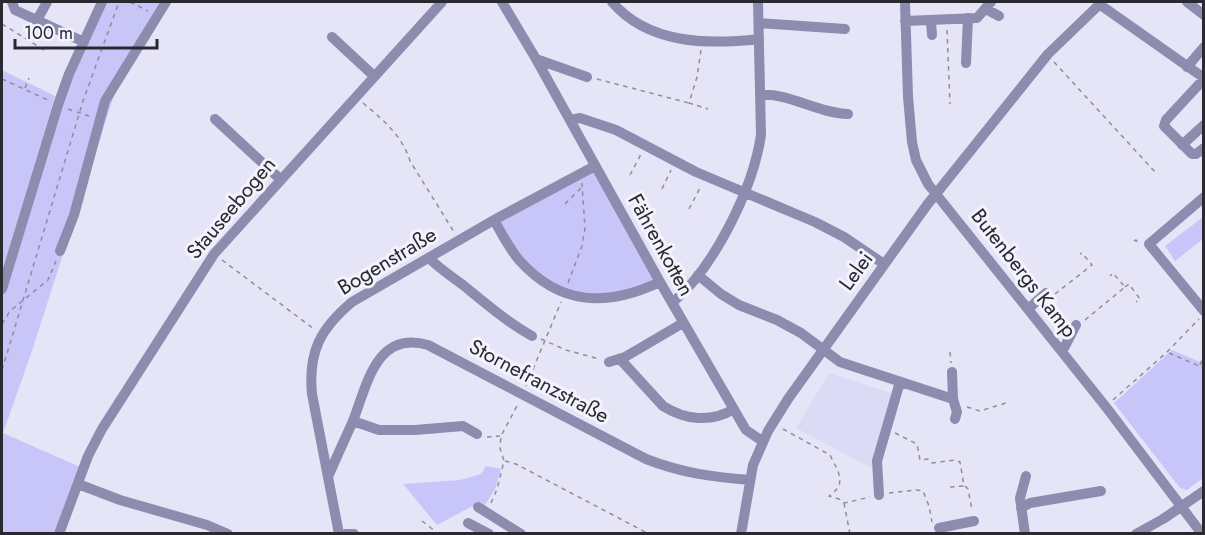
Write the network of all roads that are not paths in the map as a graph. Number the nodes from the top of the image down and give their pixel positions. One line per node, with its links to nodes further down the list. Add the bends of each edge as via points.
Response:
1 (8, 2): 16 (street, via 15,10)
2 (47, 2): 16 (street)
3 (102, 2): 24 (street)
4 (166, 2): 45 (street, via 115,84 99,118 74,215)
5 (442, 2): 29 (street, Stauseebogen)
6 (502, 2): 26 (street, Fährenkotten)
7 (612, 2): 23 (street, via 625,16 671,37 702,41)
8 (758, 2): 19 (street)
9 (905, 2): 17 (street, Butenbergs Kamp)
10 (1187, 2): 13 (street)
11 (1100, 3): 28 (street); 41 (street, Lelei, via 1048,54)
12 (989, 5): 14 (street); 15 (street, via 977,18)
13 (1203, 15)
14 (999, 16)
15 (968, 18): 18 (street); 27 (street)
16 (37, 20): 24 (street)
17 (905, 21): 18 (street); 41 (street, Butenbergs Kamp, via 912,142 922,173)
18 (930, 21): 21 (street)
19 (759, 23): 20 (street); 23 (street)
20 (845, 29)
21 (932, 35)
22 (333, 37): 29 (street)
23 (759, 39): 32 (street)
24 (84, 42): 50 (street, via 39,146)
25 (1203, 47): 28 (street)
26 (536, 59): 30 (street); 35 (street, Fährenkotten)
27 (966, 63)
28 (1187, 67): 31 (street)
29 (374, 76): 40 (street, Stauseebogen)
30 (587, 77)
31 (1203, 79): 37 (street, via 1164,126)
32 (761, 95): 33 (street, via 773,94 830,113); 42 (street, via 758,155)
33 (848, 114)
34 (215, 118): 40 (street)
35 (570, 120): 39 (street, Fährenkotten); 42 (street, via 590,120 616,130)
36 (1203, 124): 37 (street)
37 (1182, 145): 38 (street, via 1192,154)
38 (1203, 148)
39 (595, 165): 44 (street, Bogenstraße); 49 (street, Fährenkotten)
40 (280, 179): 71 (street, Stauseebogen, via 214,254 102,429)
41 (936, 193): 47 (street, Lelei); 53 (street, Butenbergs Kamp)
42 (744, 194): 47 (street, via 815,222); 48 (street)
43 (1203, 197): 54 (street, via 1149,244)
44 (494, 220): 46 (street, Bogenstraße); 49 (street, via 519,260 539,278 565,292 584,298 612,298)
45 (60, 251)
46 (429, 258): 57 (street); 69 (street, Bogenstraße, via 352,302 321,334 310,374)
47 (885, 264): 58 (street, Lelei)
48 (698, 275): 52 (street); 58 (street, via 721,294 777,320)
49 (660, 282): 52 (street, Fährenkotten)
50 (2, 289)
51 (1042, 296): 53 (street)
52 (672, 303): 55 (street, Fährenkotten)
53 (1028, 309): 59 (street, Butenbergs Kamp)
54 (1203, 312)
55 (683, 323): 63 (street, Fährenkotten); 63 (street, via 614,360 670,410 704,419)
56 (1078, 325): 59 (street)
57 (532, 336)
58 (823, 350): 61 (street, via 846,364); 67 (street, Lelei)
59 (1062, 352): 76 (street, Butenbergs Kamp)
60 (952, 372): 62 (street)
61 (898, 381): 62 (street); 74 (street, via 877,461)
62 (953, 399): 64 (street)
63 (734, 409): 67 (street, Fährenkotten, via 746,430)
64 (955, 419)
65 (353, 421): 66 (street, via 379,430 463,426); 69 (street, Stornefranzstraße); 70 (street, Stornefranzstraße, via 377,361 394,346 416,341 656,463 697,475)
66 (477, 434)
67 (762, 441): 70 (street, Lelei)
68 (1026, 476): 77 (street)
69 (328, 477): 82 (street, Bogenstraße)
70 (750, 480): 87 (street, Lelei)
71 (78, 484): 80 (street, Stauseebogen); 81 (street)
72 (1203, 491): 76 (street)
73 (1101, 492): 77 (street, via 1030,503)
74 (880, 495)
75 (478, 507): 86 (street)
76 (1182, 507): 90 (street); 91 (street, Butenbergs Kamp)
77 (1021, 508): 89 (street)
78 (468, 524): 85 (street)
79 (939, 528): 88 (street, via 973,517)
80 (59, 534)
81 (228, 534)
82 (339, 534)
83 (346, 534): 84 (street)
84 (354, 534)
85 (489, 534)
86 (521, 534)
87 (741, 534)
88 (976, 534)
89 (1025, 534)
90 (1136, 534)
91 (1202, 534)

